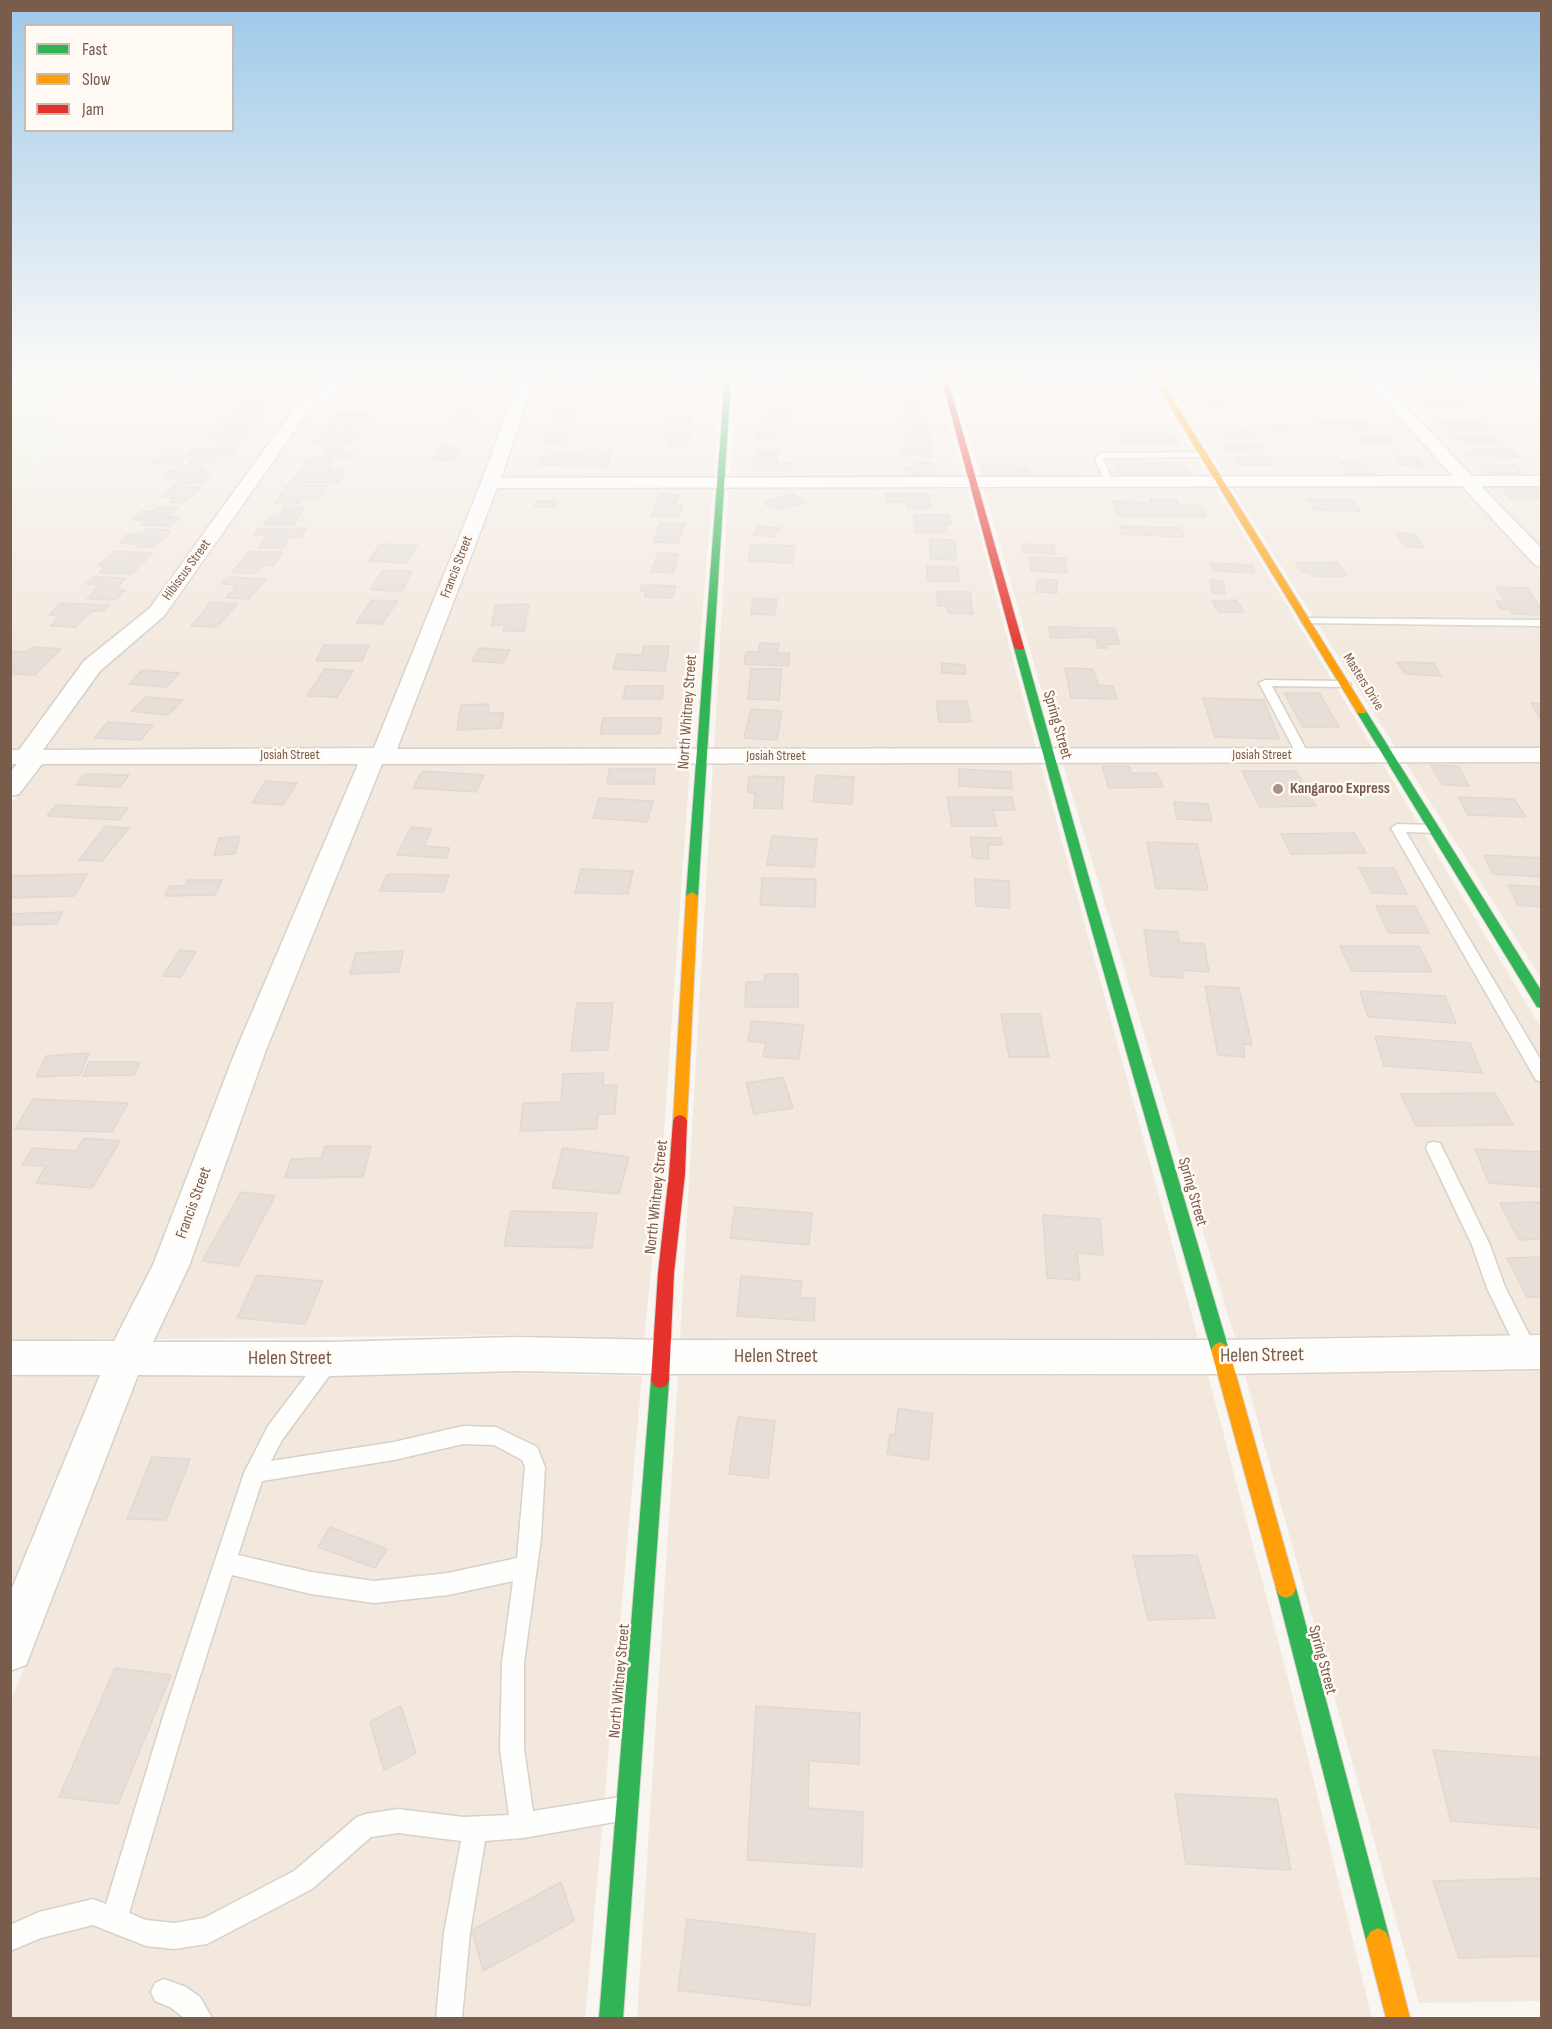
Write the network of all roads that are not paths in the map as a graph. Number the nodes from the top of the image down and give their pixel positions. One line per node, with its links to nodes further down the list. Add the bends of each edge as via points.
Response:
1 (258, 472): 24 (street, Hibiscus Street, via 157,612 92,666)
2 (494, 472): 14 (street, Francis Street)
3 (722, 472): 9 (street, North Whitney Street)
4 (971, 472): 10 (street, Spring Street)
5 (1105, 472): 11 (lane)
6 (1214, 472): 12 (street, Masters Drive)
7 (1458, 472): 13 (street)
8 (1542, 481): 13 (street)
9 (721, 482): 10 (street); 14 (street); 25 (street, North Whitney Street)
10 (974, 482): 11 (street); 19 (street, Spring Street)
11 (1109, 482): 12 (street)
12 (1220, 482): 13 (street); 16 (street, Masters Drive)
13 (1468, 482): 15 (street)
14 (490, 483): 20 (street, Francis Street)
15 (1542, 561)
16 (1306, 621): 17 (lane); 18 (street, Masters Drive)
17 (1542, 623)
18 (1345, 684): 21 (lane, via 1266,683); 22 (street, Masters Drive)
19 (1049, 754): 21 (street, Josiah Street); 25 (street, Josiah Street); 32 (street, Spring Street)
20 (379, 755): 24 (street, Josiah Street); 25 (street, Josiah Street); 33 (street, Francis Street, via 251,1050 171,1266)
21 (1303, 755): 22 (street, Josiah Street)
22 (1389, 755): 23 (street, Josiah Street); 27 (street, Masters Drive)
23 (1542, 755)
24 (24, 757): 26 (street, Hibiscus Street)
25 (702, 757): 34 (street, North Whitney Street, via 677,1174)
26 (10, 789)
27 (1434, 829): 28 (street, Masters Drive); 29 (lane, via 1397,828)
28 (1539, 994)
29 (1542, 1076)
30 (1434, 1148): 31 (lane, via 1481,1245 1496,1288)
31 (1535, 1352): 32 (street, Helen Street)
32 (1222, 1356): 34 (street, Helen Street); 50 (street, Spring Street)
33 (126, 1357): 35 (street, Helen Street); 36 (street, Helen Street); 40 (street, Francis Street)
34 (661, 1357): 36 (street, Helen Street, via 516,1354); 41 (street, North Whitney Street)
35 (10, 1358)
36 (330, 1359): 37 (lane, via 275,1433)
37 (254, 1473): 38 (lane); 39 (lane, via 463,1435 496,1436 530,1454 535,1467)
38 (225, 1563): 39 (lane, via 311,1583 374,1592 448,1584); 44 (lane)
39 (526, 1567): 42 (lane, via 512,1673 512,1749)
40 (10, 1649)
41 (626, 1808): 42 (lane); 49 (street, North Whitney Street)
42 (523, 1826): 43 (lane)
43 (476, 1829): 44 (lane, via 398,1821 366,1827 303,1880 207,1931 174,1936 146,1933); 48 (lane, via 457,1934)
44 (114, 1920): 45 (lane, via 93,1912 39,1925)
45 (10, 1938)
46 (164, 1992): 47 (lane, via 177,1996)
47 (199, 2019)
48 (449, 2019)
49 (611, 2019)
50 (1398, 2019)

